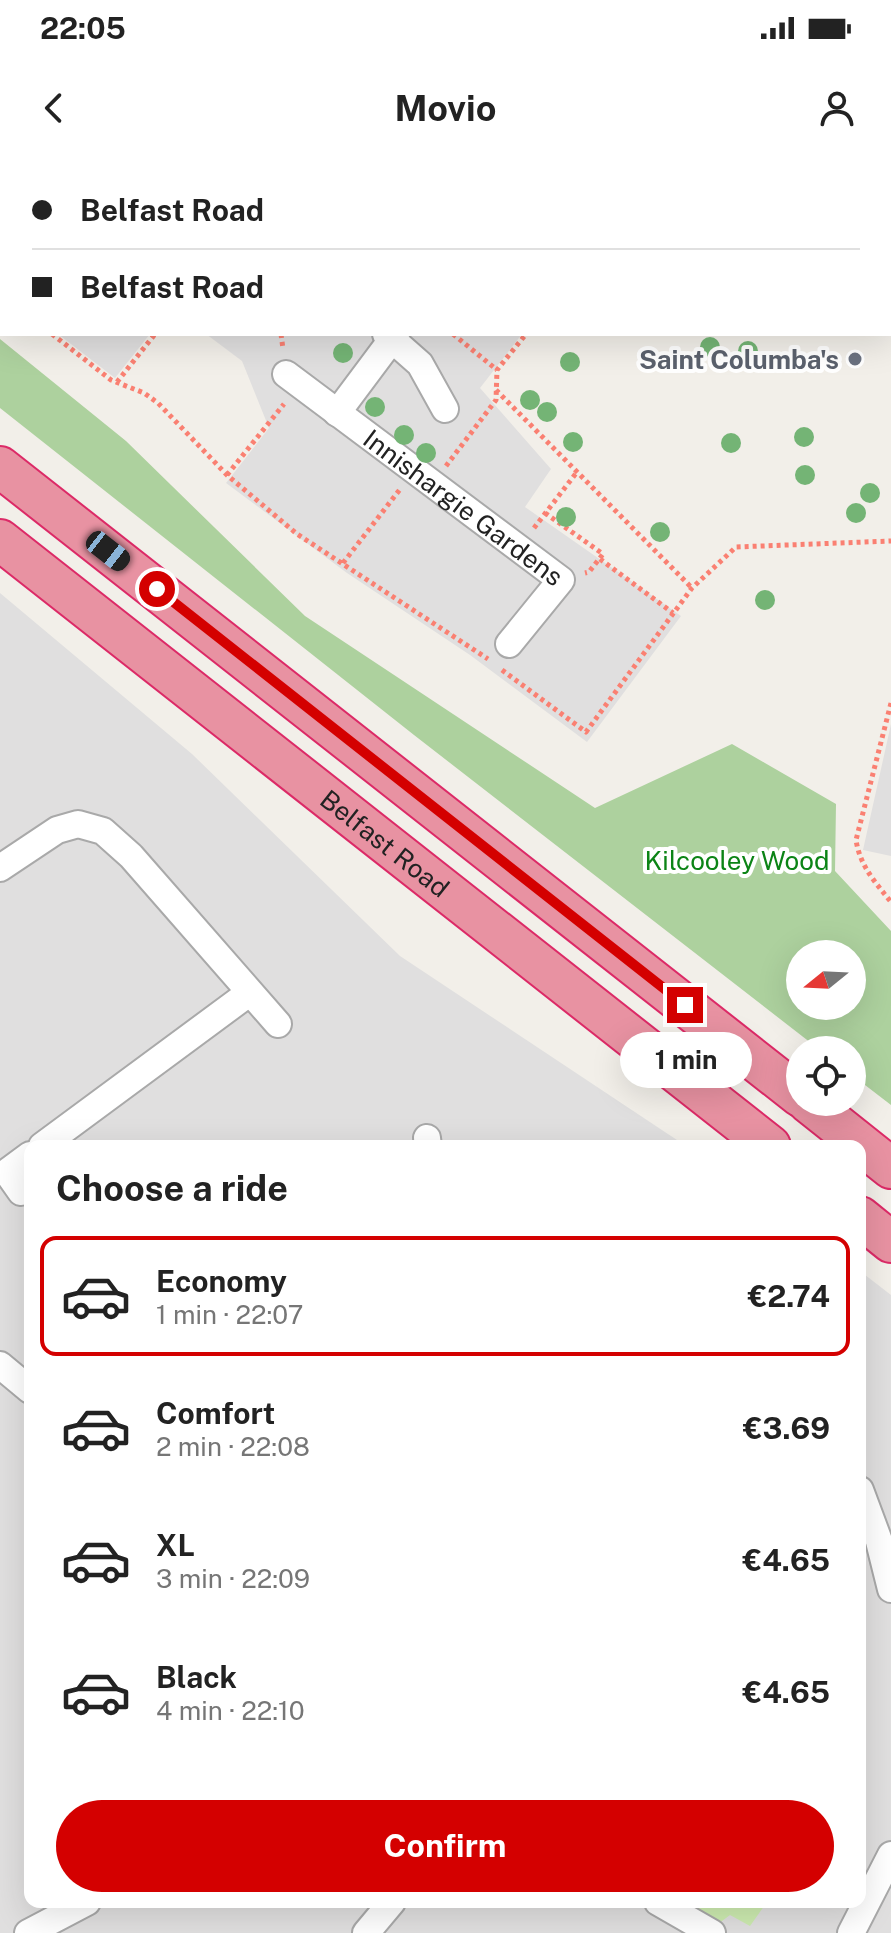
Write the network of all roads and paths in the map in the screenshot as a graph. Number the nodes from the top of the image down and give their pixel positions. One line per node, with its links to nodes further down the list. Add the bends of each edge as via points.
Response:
1 (55, 336): 8 (path)
2 (153, 336): 8 (path)
3 (392, 336): 10 (street, via 420,364); 11 (street, Innishargie Gardens)
4 (455, 336): 6 (path)
5 (524, 336): 6 (path)
6 (497, 370): 9 (path)
7 (293, 379): 11 (street, Innishargie Gardens); 14 (path)
8 (117, 382): 14 (path, via 158,403)
9 (496, 390): 13 (path); 15 (path, via 496,400)
10 (445, 409)
11 (337, 413): 15 (street, Innishargie Gardens)
12 (0, 467): 31 (highway)
13 (577, 472): 16 (path); 23 (path)
14 (227, 475): 21 (path, via 297,534)
15 (424, 477): 17 (street, Innishargie Gardens); 21 (path)
16 (545, 513): 17 (path, via 528,535 502,518); 20 (path, via 603,554)
17 (488, 525): 22 (street, Innishargie Gardens)
18 (0, 540): 34 (highway, Belfast Road)
19 (891, 541): 23 (path, via 736,547)
20 (600, 559): 22 (path, via 589,572); 24 (path)
21 (343, 563): 24 (path, via 468,645 586,732)
22 (561, 580): 25 (street, Innishargie Gardens)
23 (692, 588): 24 (path)
24 (673, 613)
25 (509, 644)
26 (891, 703): 28 (path, via 856,840 859,857)
27 (0, 868): 29 (street, via 57,830 78,824 103,831 131,856)
28 (891, 902)
29 (249, 993): 30 (street); 33 (street)
30 (278, 1024)
31 (786, 1085)
32 (826, 1116): 35 (highway)
33 (50, 1140)
34 (762, 1140)
35 (856, 1140)
36 (866, 1148): 38 (highway)
37 (24, 1159): 39 (street, via 7,1172)
38 (891, 1168)
39 (21, 1192)
40 (866, 1222): 41 (highway)
41 (891, 1242)
42 (0, 1365): 43 (street)
43 (24, 1385)
44 (866, 1506): 45 (street)
45 (891, 1589)
46 (891, 1855): 47 (street)
47 (874, 1902): 54 (street)
48 (76, 1908): 51 (street)
49 (387, 1908): 52 (street)
50 (668, 1908): 53 (street)
51 (28, 1933)
52 (366, 1933)
53 (712, 1933)
54 (851, 1933)

